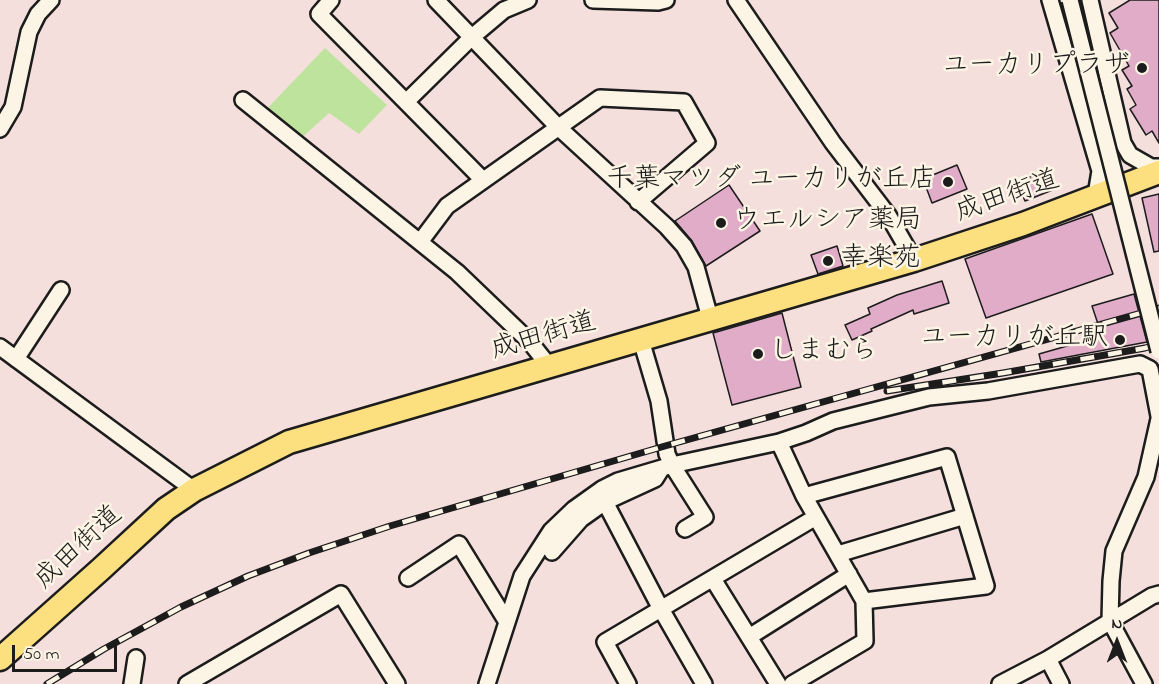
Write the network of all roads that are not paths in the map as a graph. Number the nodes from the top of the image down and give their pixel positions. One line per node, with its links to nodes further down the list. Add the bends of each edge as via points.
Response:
1 (51, 0): 15 (street, via 29,32 13,107)
2 (331, 0): 13 (street, via 319,14)
3 (436, 0): 11 (street)
4 (528, 0): 11 (street, via 504,10)
5 (593, 0): 6 (street)
6 (666, 0)
7 (736, 0): 22 (street, via 888,215)
8 (1050, 0): 19 (street, via 1100,171)
9 (1070, 0): 27 (street, bridge)
10 (1090, 0): 16 (street, via 1123,143 1130,155 1151,167)
11 (472, 37): 13 (street); 14 (street)
12 (243, 100): 21 (street)
13 (406, 102): 18 (street)
14 (558, 127): 18 (street); 20 (street); 20 (street, via 600,98 684,102 707,143)
15 (0, 129)
16 (1159, 167)
17 (1159, 172): 19 (highway, 成田街道)
18 (483, 180): 21 (street, via 447,206)
19 (1092, 199): 22 (highway, 成田街道)
20 (638, 202): 24 (street, via 684,246 696,267)
21 (420, 242): 29 (street, via 458,272 530,342)
22 (914, 260): 24 (highway, 成田街道)
23 (61, 290): 28 (street)
24 (710, 318): 25 (highway, 成田街道)
25 (641, 340): 29 (highway, 成田街道); 32 (street, via 659,401)
26 (0, 347): 28 (street)
27 (1159, 351)
28 (16, 359): 33 (street)
29 (549, 366): 33 (highway, 成田街道, via 289,442)
30 (1159, 417): 31 (street, via 1150,369 1140,364 988,391 929,397 833,421); 47 (street, via 1146,477 1114,551)
31 (779, 442): 32 (street); 34 (street)
32 (667, 467): 35 (street, via 655,479); 38 (street, via 705,517); 48 (street, via 618,480 574,509 551,531 522,576)
33 (194, 490): 51 (highway, 成田街道, via 166,509)
34 (804, 496): 36 (street, via 947,457); 37 (street)
35 (605, 502): 39 (street, via 581,519); 46 (street)
36 (965, 516): 40 (street); 45 (street, via 986,586)
37 (816, 517): 40 (street); 43 (street)
38 (685, 530)
39 (552, 552)
40 (838, 554): 41 (street)
41 (849, 574): 45 (street); 49 (street)
42 (408, 578): 48 (street, via 459,544)
43 (713, 579): 46 (street); 49 (street)
44 (1159, 594): 47 (street)
45 (864, 601): 60 (street, via 865,640)
46 (661, 609): 57 (street, via 604,642); 58 (street)
47 (1110, 621): 52 (street); 63 (street)
48 (507, 622): 56 (street)
49 (749, 637): 59 (street)
50 (136, 658): 53 (street)
51 (0, 659)
52 (1048, 659): 61 (street); 62 (street)
53 (132, 684)
54 (187, 684): 55 (street, via 341,594)
55 (397, 684)
56 (487, 684)
57 (628, 684)
58 (704, 684)
59 (778, 684)
60 (792, 684)
61 (1000, 684)
62 (1061, 684)
63 (1144, 684)

